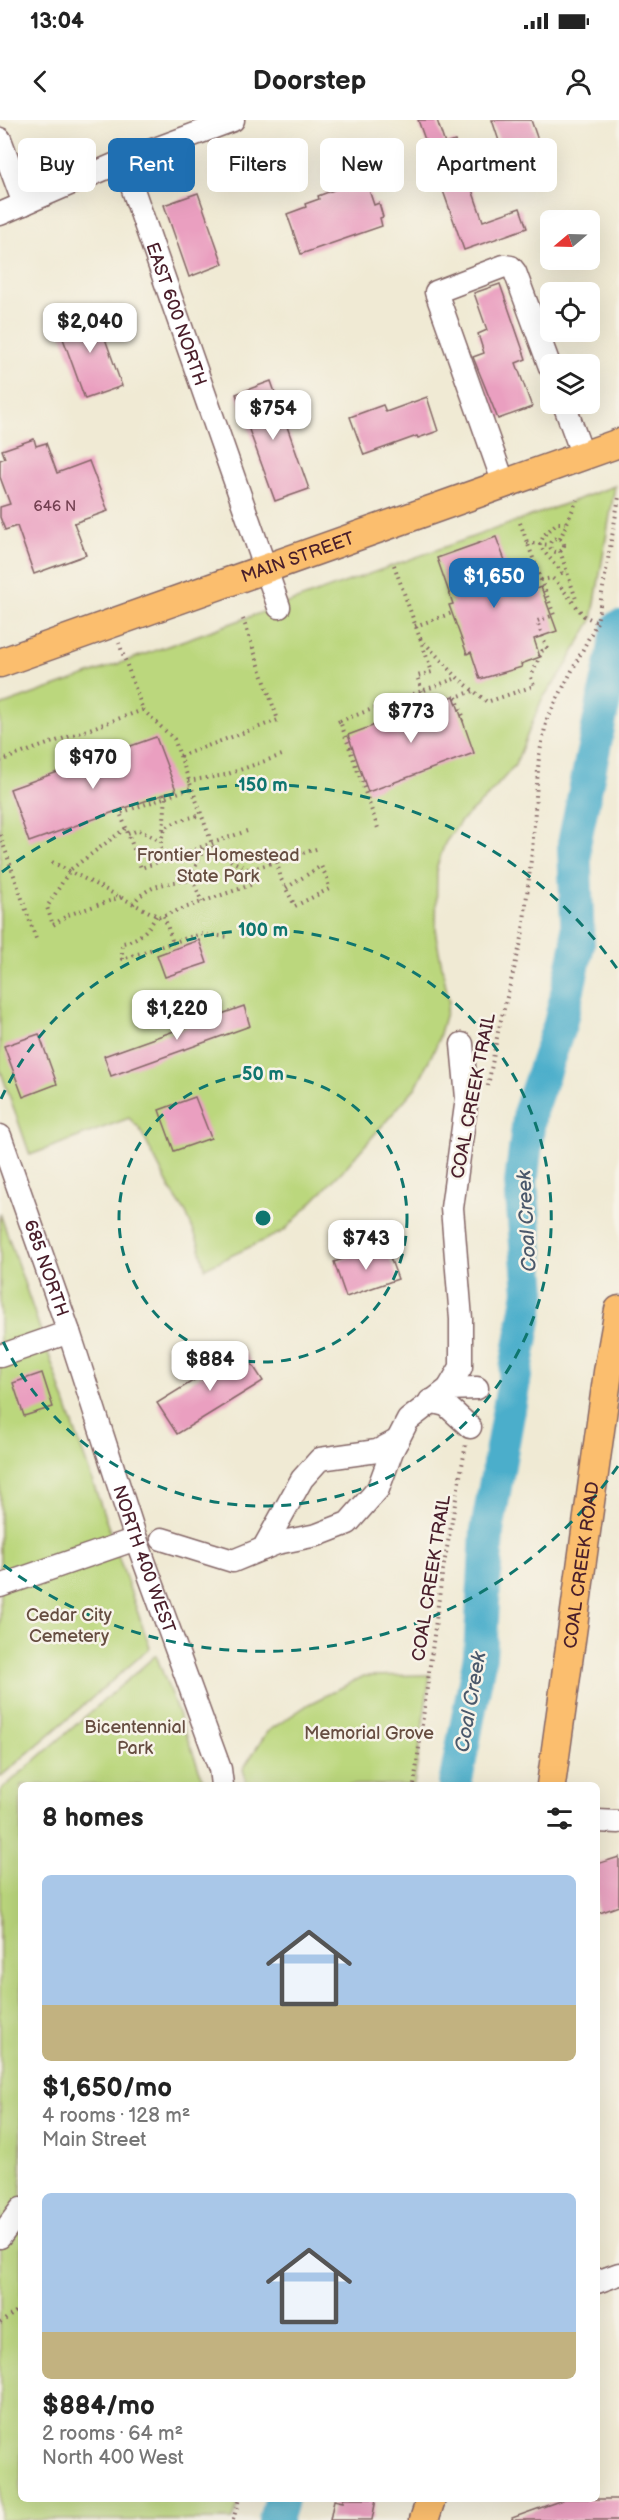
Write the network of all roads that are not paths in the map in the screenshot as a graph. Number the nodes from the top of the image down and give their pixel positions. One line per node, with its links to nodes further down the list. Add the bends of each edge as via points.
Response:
1 (233, 120): 2 (street)
2 (185, 138)
3 (0, 139): 6 (street)
4 (108, 168): 6 (street)
5 (134, 192): 12 (street, EAST 600 NORTH)
6 (24, 204): 7 (street)
7 (0, 214)
8 (545, 354): 11 (street, via 511,267 504,266 436,292)
9 (572, 414): 10 (street)
10 (600, 450): 11 (main road, MAIN STREET)
11 (504, 484): 12 (main road, MAIN STREET)
12 (265, 568): 13 (street, EAST 600 NORTH); 14 (main road, MAIN STREET)
13 (279, 607)
14 (0, 663)
15 (462, 1044): 23 (street, via 467,1098 452,1208 461,1367)
16 (0, 1136): 17 (street, 685 NORTH)
17 (5, 1167): 19 (street, 685 NORTH)
18 (619, 1310): 21 (main road, COAL CREEK ROAD)
19 (69, 1332): 20 (street); 26 (street, NORTH 400 WEST)
20 (0, 1356)
21 (614, 1370): 31 (main road, COAL CREEK ROAD)
22 (477, 1388): 23 (street)
23 (439, 1395): 24 (street); 25 (street, via 408,1420)
24 (470, 1427)
25 (398, 1440): 28 (street, via 378,1490 348,1522 317,1535); 28 (street, via 377,1451 320,1459 302,1479)
26 (136, 1539): 29 (street); 30 (street, NORTH 400 WEST)
27 (162, 1539): 28 (street, via 233,1561)
28 (263, 1549)
29 (0, 1586)
30 (222, 1782)
31 (551, 1782)
32 (600, 1821): 33 (street)
33 (619, 1822)
34 (18, 2213): 35 (street)
35 (0, 2237)
36 (619, 2274): 37 (street)
37 (600, 2281)
38 (430, 2502): 39 (main road)
39 (424, 2520)

